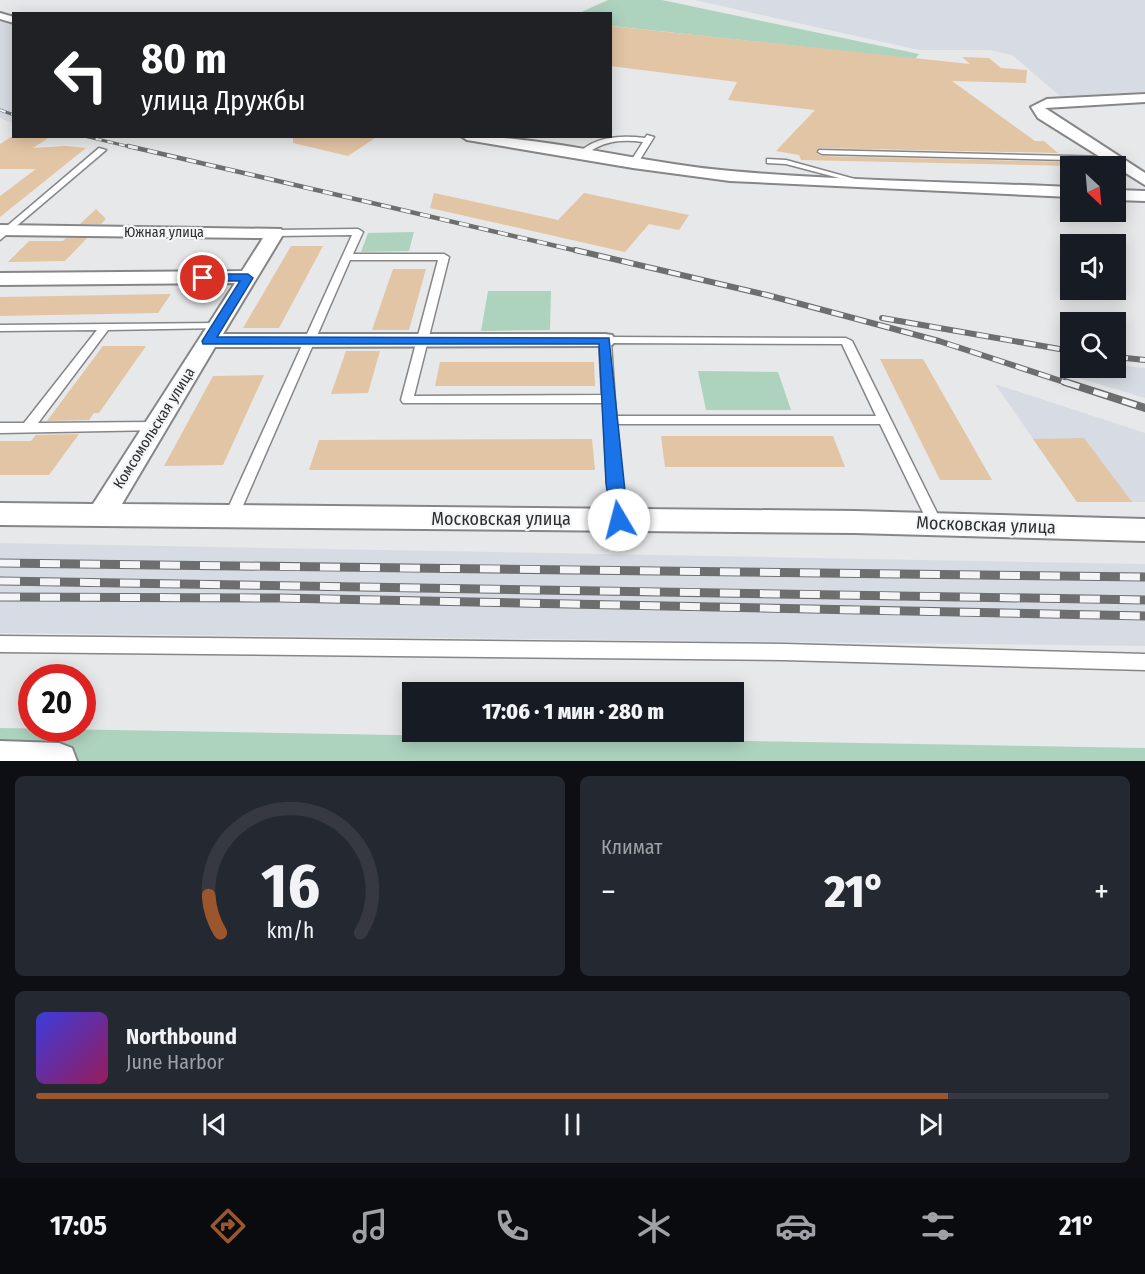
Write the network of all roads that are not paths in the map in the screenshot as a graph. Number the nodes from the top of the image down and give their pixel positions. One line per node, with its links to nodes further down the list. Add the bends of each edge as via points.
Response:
1 (1145, 98): 6 (street, via 1047,103 1037,107 1043,115)
2 (479, 138): 5 (street)
3 (102, 150): 16 (lane)
4 (822, 153): 7 (lane)
5 (580, 155): 9 (street); 9 (lane, via 589,146 618,137 650,138)
6 (1109, 156)
7 (1060, 158)
8 (770, 161): 12 (lane)
9 (633, 164): 12 (street, via 730,176)
10 (1126, 167): 11 (street)
11 (1145, 180)
12 (858, 181): 13 (street)
13 (1060, 191)
14 (1126, 195): 15 (street)
15 (1145, 196)
16 (3, 232): 17 (street, Южная улица)
17 (275, 232): 18 (lane, via 358,232); 19 (street)
18 (347, 257): 25 (lane); 26 (lane, via 444,257)
19 (248, 278): 20 (street); 23 (street, Комсомольская улица)
20 (0, 279)
21 (105, 327): 22 (lane); 23 (lane); 32 (lane)
22 (0, 328)
23 (213, 334): 25 (street); 30 (street, Комсомольская улица)
24 (605, 340): 26 (street); 27 (lane); 29 (lane, via 846,341)
25 (309, 341): 26 (street); 35 (lane)
26 (422, 341): 27 (lane, via 407,400)
27 (609, 399): 28 (lane)
28 (610, 420): 29 (lane); 36 (lane)
29 (884, 420): 37 (lane)
30 (155, 427): 32 (lane); 34 (street, Комсомольская улица)
31 (0, 428): 32 (lane)
32 (27, 428)
33 (0, 514): 34 (street, Московская улица)
34 (101, 515): 35 (street, Московская улица)
35 (231, 517): 36 (street, Московская улица)
36 (619, 520): 37 (street, Московская улица)
37 (935, 524): 38 (street, Московская улица)
38 (1145, 530)
39 (0, 644): 40 (lane, via 784,652)
40 (1145, 662)
41 (0, 759): 42 (street)
42 (58, 761)

